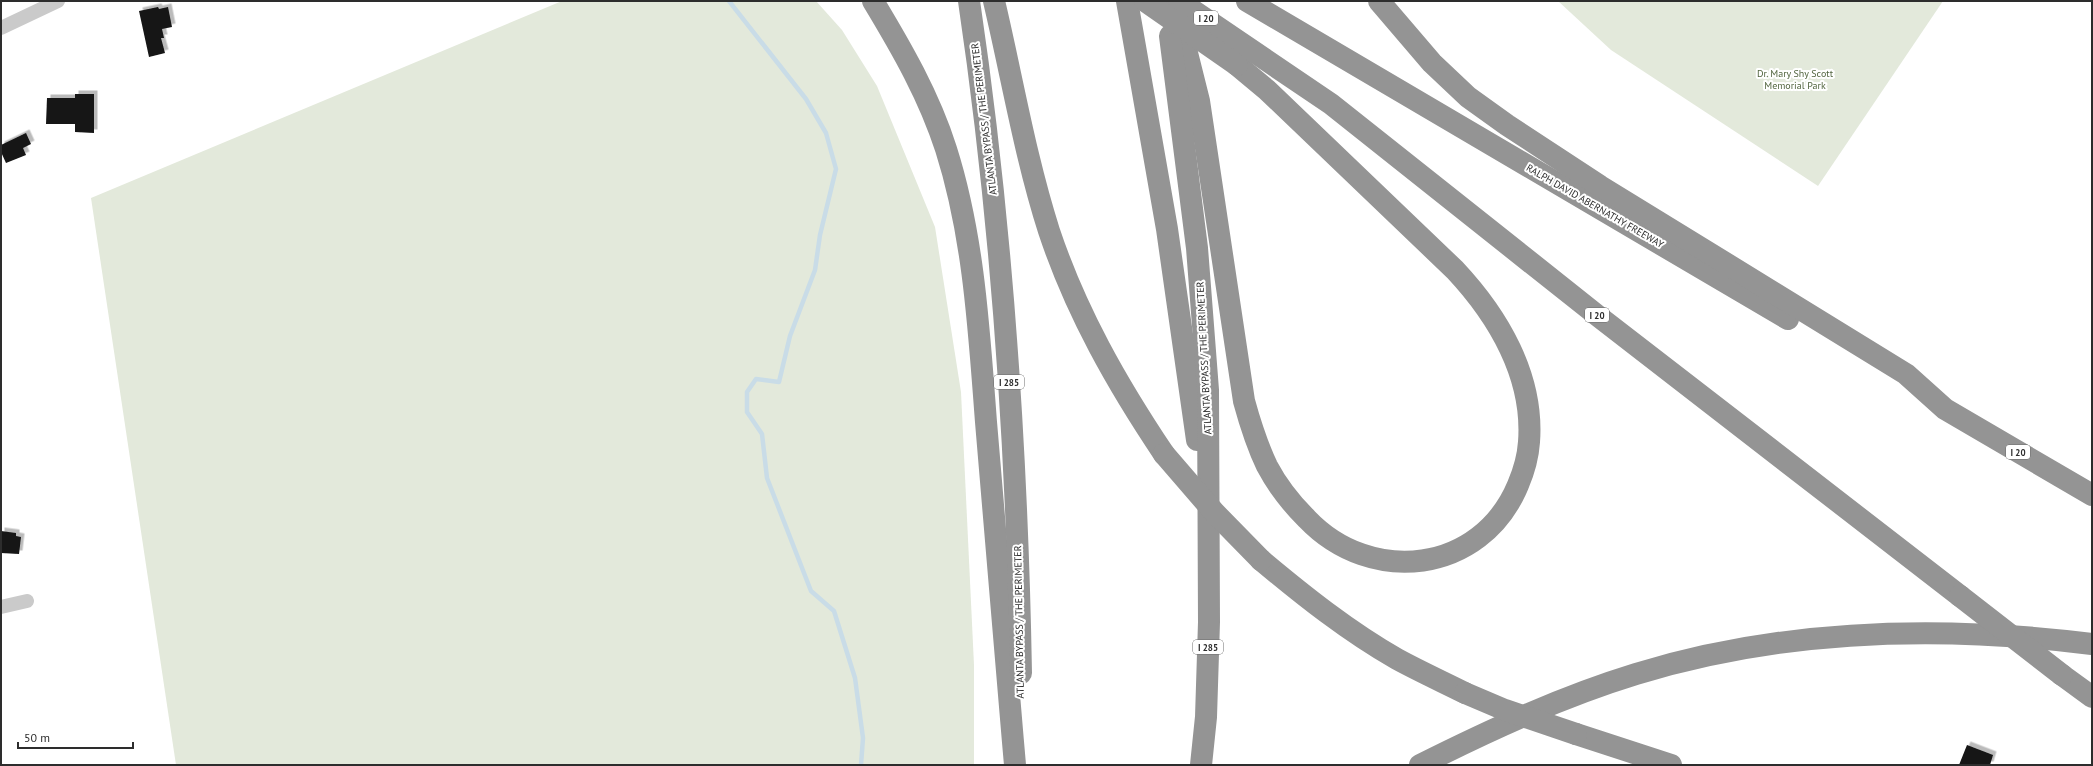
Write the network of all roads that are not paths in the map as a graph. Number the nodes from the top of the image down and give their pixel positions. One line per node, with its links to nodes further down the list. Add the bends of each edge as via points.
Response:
1 (58, 1): 12 (street)
2 (873, 1): 21 (highway, via 920,82 946,150 961,202 974,283)
3 (969, 1): 22 (highway, ATLANTA BYPASS / THE PERIMETER / I 285, via 996,218 1014,450)
4 (994, 1): 26 (highway, bridge, via 1037,190 1064,272 1106,361 1132,406 1164,454 1214,512 1261,560 1312,602 1397,659 1465,694 1505,710)
5 (1127, 1): 15 (highway, via 1167,229)
6 (1145, 1): 8 (highway, bridge, via 1237,65 1266,90 1455,270 1482,300 1510,347 1523,384 1529,417 1529,442 1523,471 1509,504 1491,526 1468,544 1442,557 1411,562 1384,561 1362,555 1328,538 1299,511 1268,467 1253,435 1244,400 1199,101)
7 (1166, 1): 15 (highway, ATLANTA BYPASS / THE PERIMETER / I 285, via 1200,287 1208,390)
8 (1174, 1)
9 (1179, 1): 19 (highway, I 20, bridge, via 1331,104 1611,326)
10 (1247, 1): 13 (highway, RALPH DAVID ABERNATHY FREEWAY / I 20)
11 (1379, 1): 13 (highway, via 1432,62 1468,97 1600,186 1906,374)
12 (1, 28)
13 (1945, 409): 14 (highway, I 20)
14 (2092, 495)
15 (1210, 528): 23 (highway, ATLANTA BYPASS / THE PERIMETER / I 285, via 1206,717)
16 (27, 601): 17 (street)
17 (1, 607)
18 (2092, 644): 20 (highway, via 2005,634 1925,632 1858,635 1769,644 1707,656 1616,681 1528,714)
19 (2092, 697)
20 (1451, 750): 24 (highway); 25 (highway)
21 (1015, 765)
22 (1021, 765)
23 (1201, 765)
24 (1420, 765)
25 (1426, 765)
26 (1671, 765)

